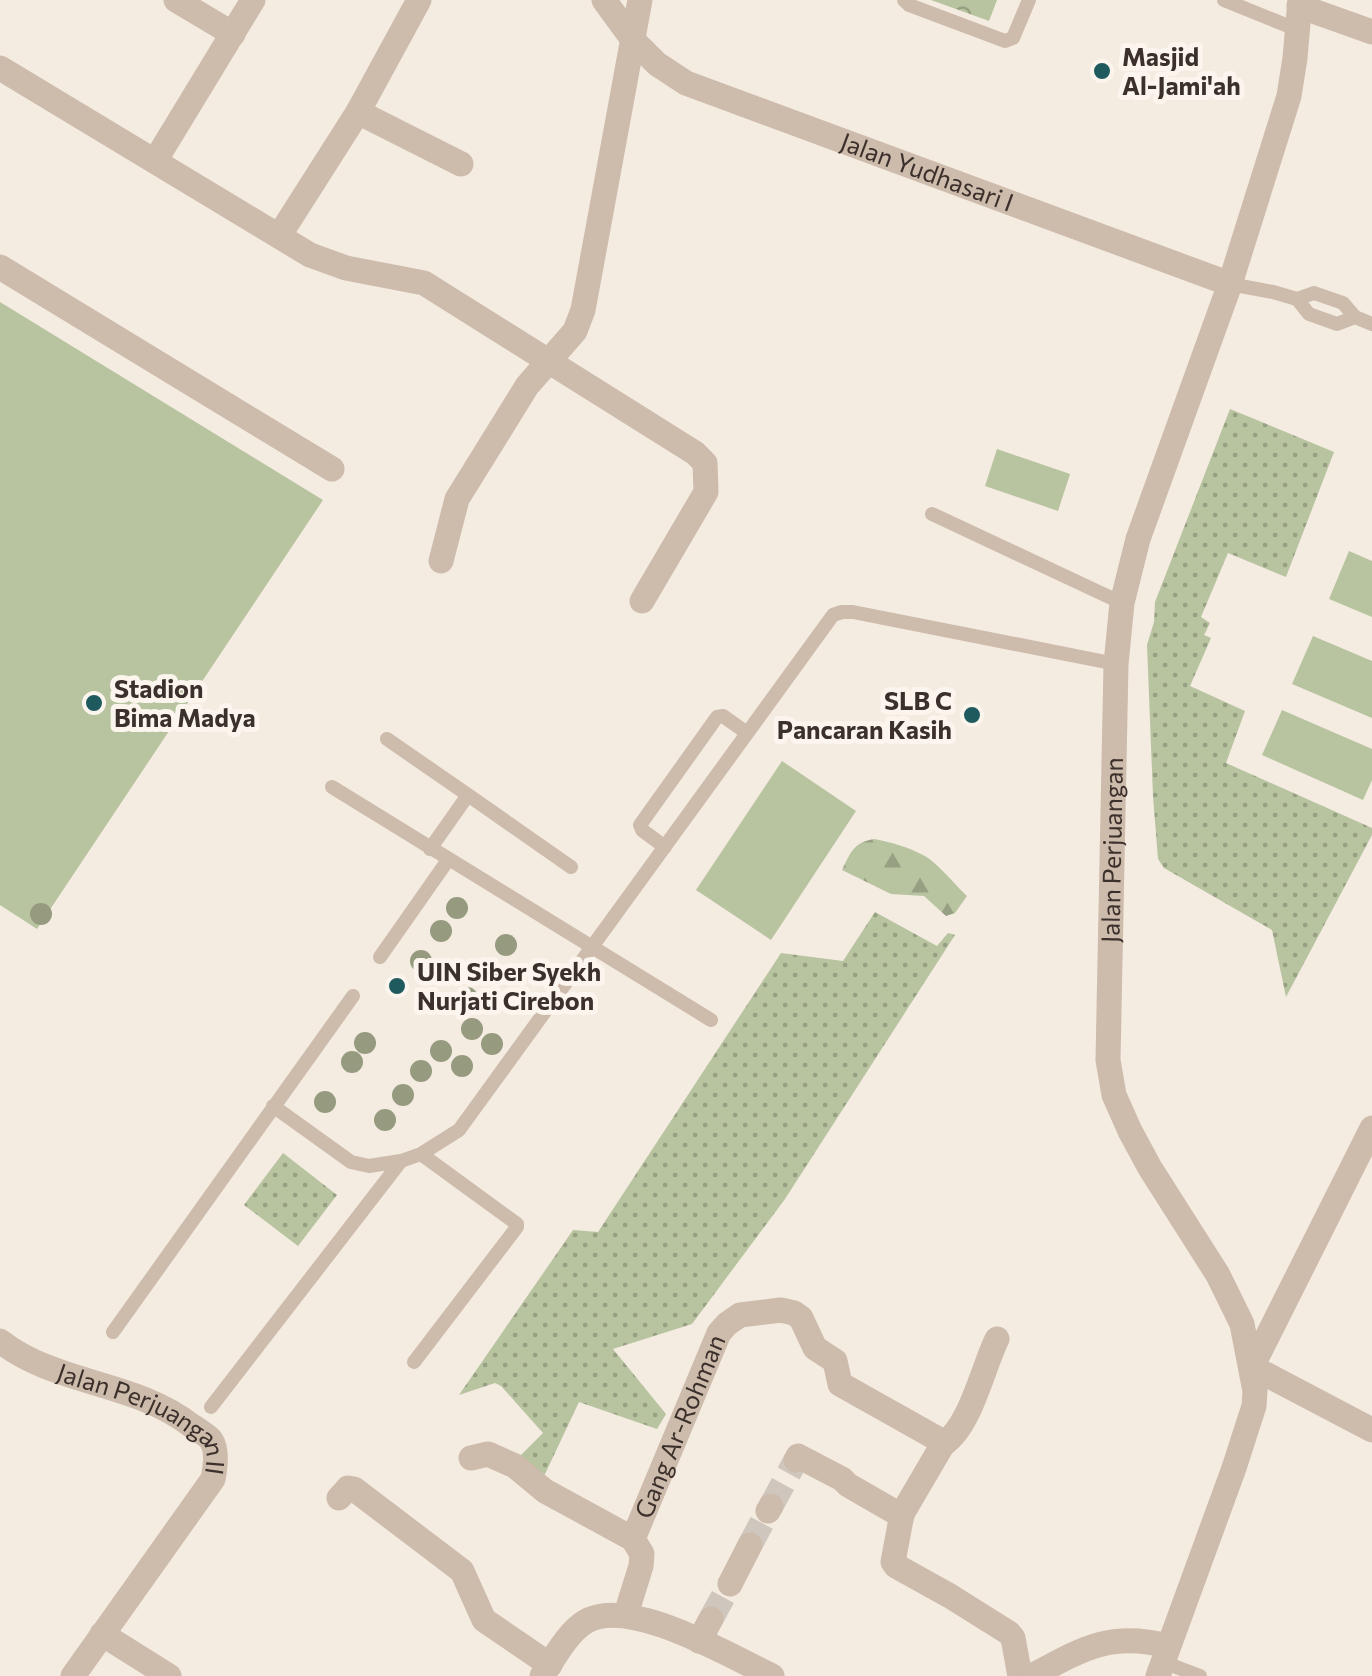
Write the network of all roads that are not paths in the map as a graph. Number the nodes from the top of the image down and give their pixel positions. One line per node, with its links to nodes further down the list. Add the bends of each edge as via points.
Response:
1 (176, 0): 11 (street)
2 (253, 0): 11 (street)
3 (419, 0): 14 (street)
4 (604, 0): 12 (street, Jalan Yudhasari I)
5 (640, 0): 12 (street)
6 (904, 0): 7 (lane, via 1005,41 1014,38)
7 (1029, 0)
8 (1224, 0): 9 (lane)
9 (1299, 12): 10 (street); 19 (street, Jalan Perjuangan, via 1288,96)
10 (1372, 32)
11 (232, 34): 15 (street)
12 (634, 41): 19 (street, Jalan Yudhasari I, via 686,83); 23 (street, via 583,310)
13 (0, 68): 15 (street)
14 (358, 112): 16 (street); 17 (street)
15 (155, 161): 17 (street)
16 (461, 164)
17 (278, 236): 23 (street, via 346,268 434,289)
18 (0, 267): 24 (street)
19 (1230, 284): 20 (lane); 28 (street, Jalan Perjuangan, via 1138,540)
20 (1297, 299): 21 (lane, via 1314,293 1343,303); 21 (lane, via 1309,314 1337,324)
21 (1355, 318): 22 (lane)
22 (1372, 324)
23 (549, 362): 26 (street, via 457,499); 27 (street, via 705,462 706,492)
24 (332, 469)
25 (932, 514): 28 (lane)
26 (441, 561)
27 (642, 601)
28 (1122, 604): 29 (street, Jalan Perjuangan)
29 (1116, 664): 30 (lane, via 842,612 833,615); 50 (street, Jalan Perjuangan, via 1107,1021 1114,1095 1150,1168 1218,1276 1242,1324)
30 (746, 733): 34 (lane); 34 (lane, via 717,717 640,825)
31 (387, 739): 33 (lane)
32 (332, 787): 35 (lane)
33 (468, 795): 35 (lane); 37 (lane)
34 (664, 847): 38 (lane)
35 (430, 849): 36 (lane)
36 (448, 860): 38 (lane); 39 (lane)
37 (571, 867)
38 (592, 948): 41 (lane); 44 (lane, via 459,1130)
39 (380, 957)
40 (353, 996): 42 (lane)
41 (712, 1020)
42 (273, 1106): 45 (lane, via 351,1162); 46 (lane)
43 (1372, 1128): 50 (street)
44 (420, 1154): 45 (lane); 49 (lane, via 517,1227)
45 (400, 1161): 51 (lane)
46 (113, 1332)
47 (997, 1339): 53 (street, via 964,1417)
48 (0, 1341): 62 (street, Jalan Perjuangan II, via 172,1410 213,1444 213,1479)
49 (414, 1362)
50 (1252, 1367): 52 (street); 63 (street, Jalan Perjuangan, via 1255,1397 1245,1436)
51 (211, 1408)
52 (1372, 1430)
53 (945, 1443): 57 (street); 58 (street, Gang Ar-Rohman, via 840,1384 835,1361 815,1348 794,1312 740,1315 719,1334)
54 (471, 1458): 58 (street, Gang Ar-Rohman, via 488,1454 516,1466 546,1491)
55 (796, 1460): 57 (street)
56 (339, 1498): 64 (street, via 354,1489 462,1571 484,1620)
57 (902, 1516): 68 (street, via 896,1566 1009,1633)
58 (634, 1539): 61 (street, Gang Ar-Rohman, via 641,1566)
59 (750, 1545): 60 (street)
60 (730, 1584)
61 (626, 1614): 64 (street, via 586,1622); 67 (street, via 705,1630)
62 (102, 1634): 65 (street, Jalan Perjuangan II); 66 (street)
63 (1163, 1661): 69 (street, via 1145,1640 1104,1642); 70 (lane)
64 (546, 1670)
65 (72, 1676)
66 (170, 1676)
67 (772, 1676)
68 (1020, 1676)
69 (1032, 1676)
70 (1200, 1676)

